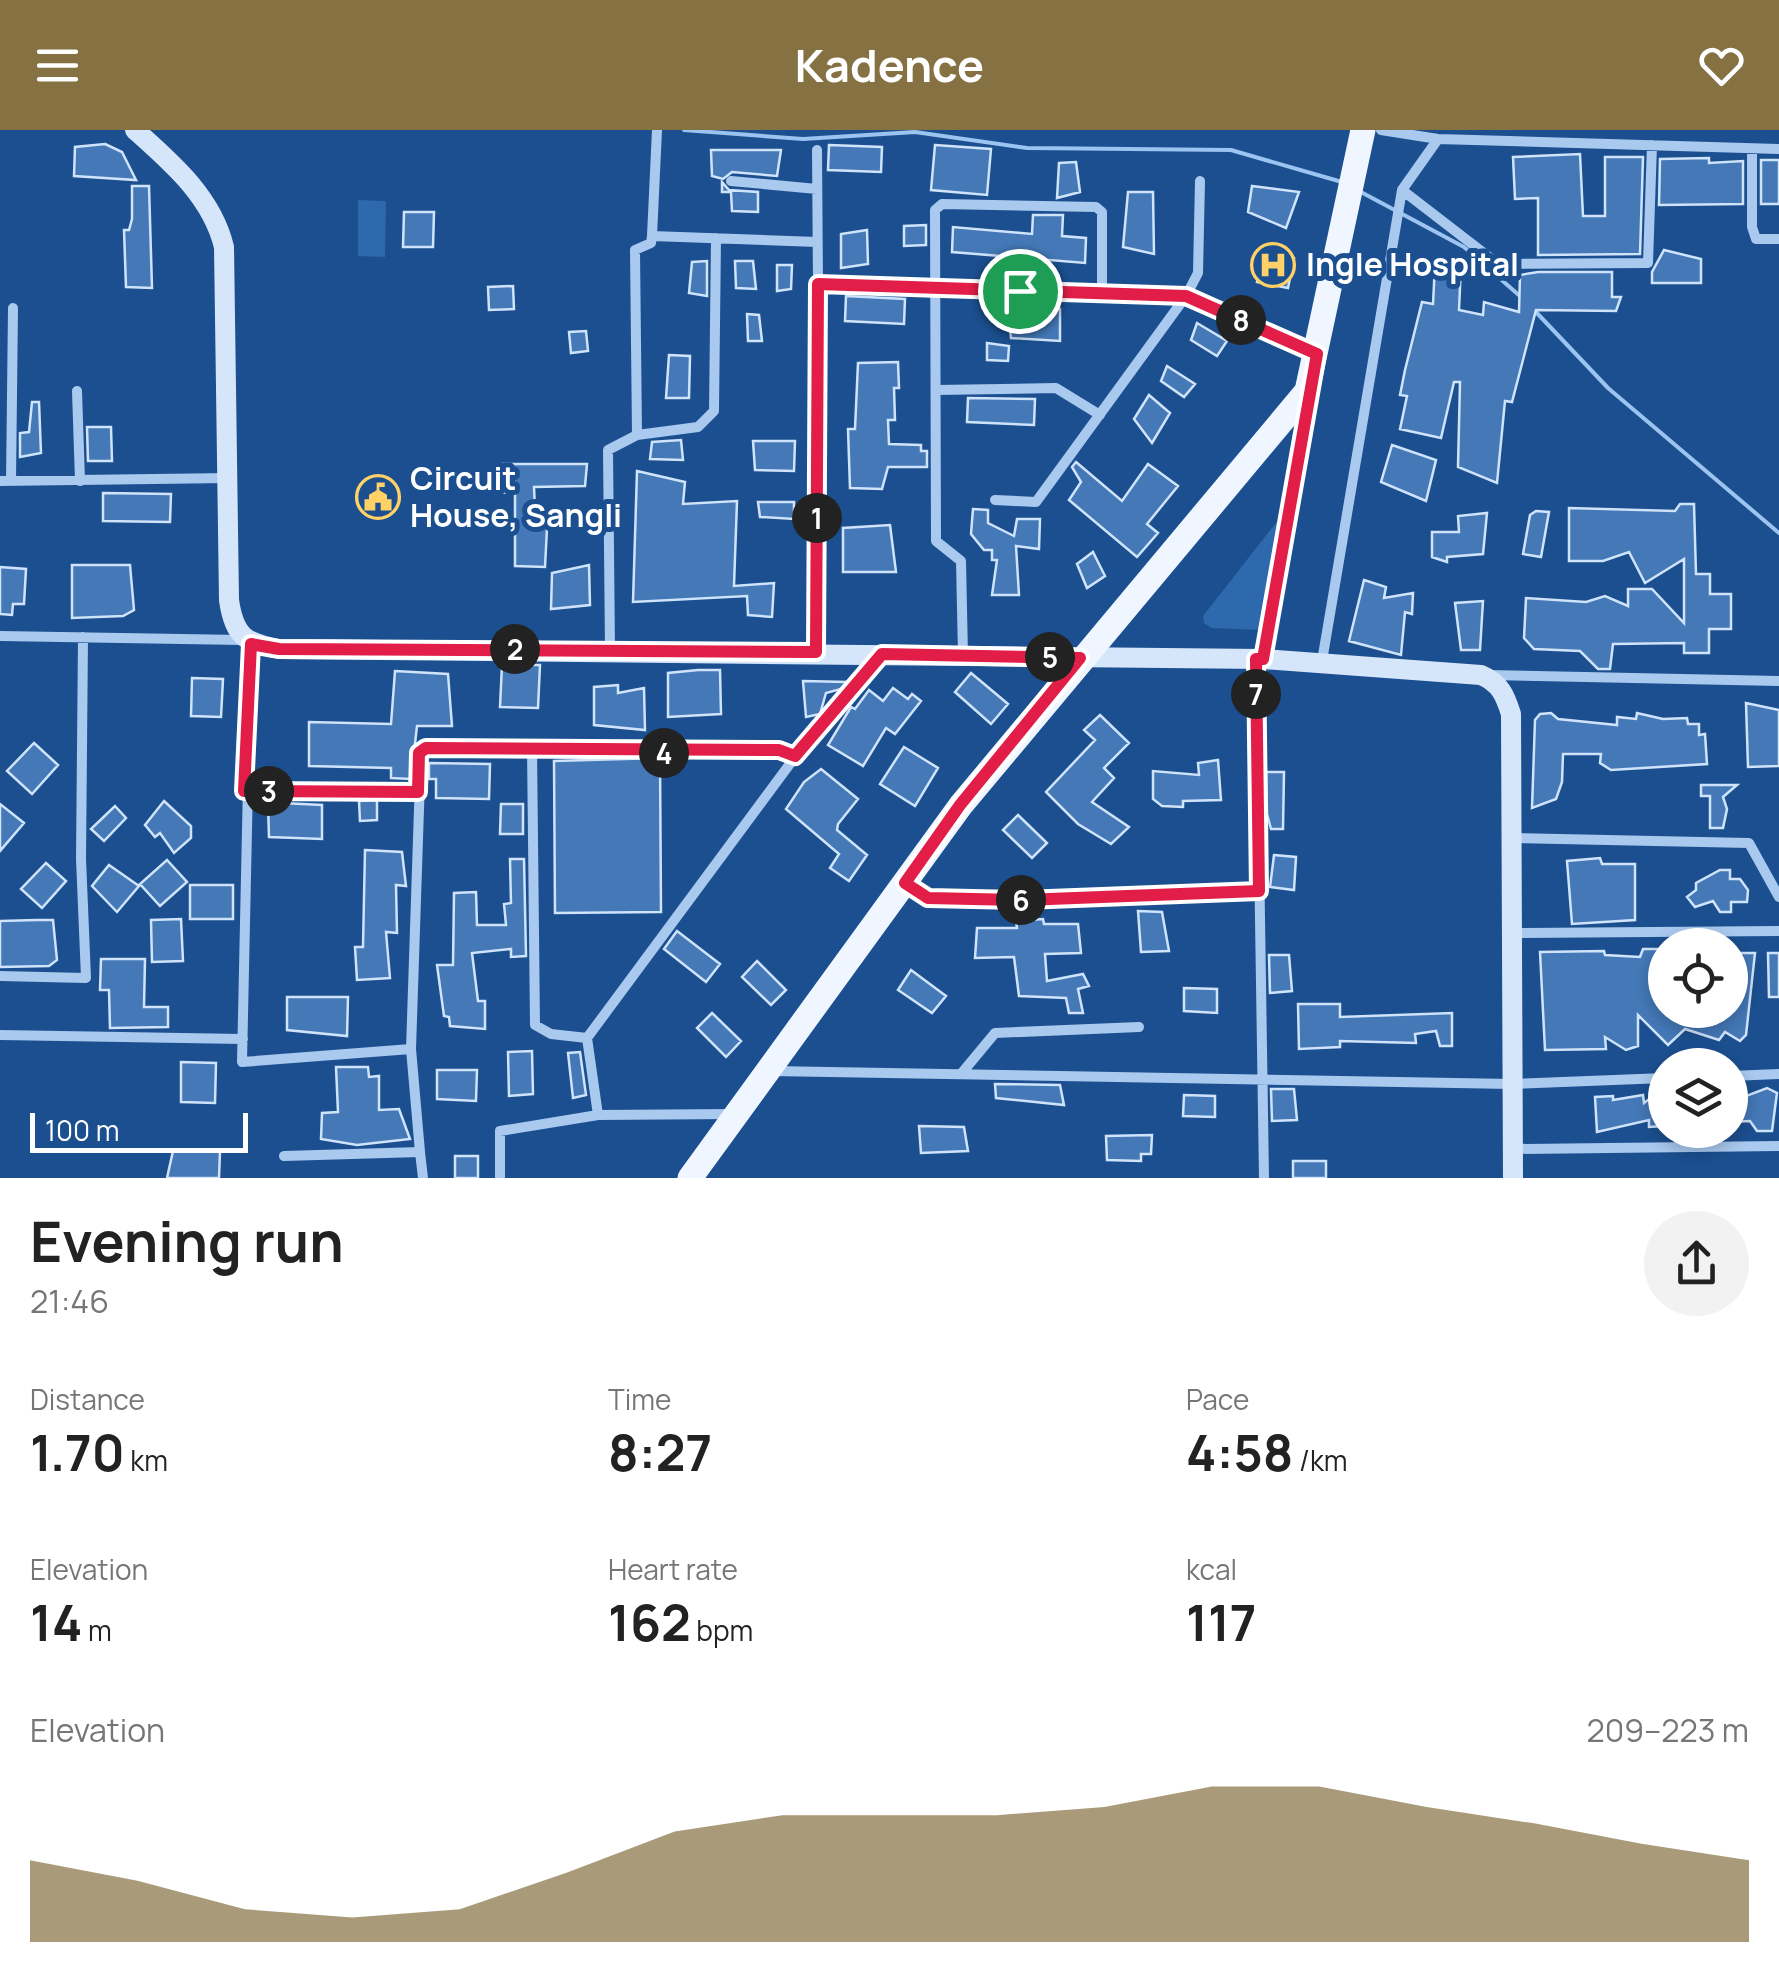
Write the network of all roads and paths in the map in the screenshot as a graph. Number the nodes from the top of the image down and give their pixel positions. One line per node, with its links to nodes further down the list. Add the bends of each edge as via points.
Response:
1 (135, 130): 29 (street, via 181,173 218,222)
2 (657, 130): 14 (street)
3 (1363, 130): 23 (main road)
4 (1381, 130): 5 (street)
5 (1438, 139): 6 (street); 13 (street)
6 (1652, 146): 7 (street); 13 (street, via 1648,263 1498,264)
7 (1752, 148): 9 (street); 16 (street, via 1752,227 1756,240)
8 (817, 150): 12 (street)
9 (1779, 150)
10 (731, 181): 12 (street)
11 (1200, 181): 21 (street, via 1198,273)
12 (817, 189): 17 (street)
13 (1402, 190): 42 (street)
14 (652, 236): 15 (street); 28 (street, via 635,250)
15 (716, 238): 17 (street); 28 (street, via 714,412 698,428)
16 (1779, 239)
17 (818, 242): 18 (street)
18 (818, 284): 19 (street); 37 (street)
19 (936, 288): 20 (street); 20 (street, via 934,210 942,204 1072,205 1102,212); 24 (street)
20 (1102, 294): 21 (street)
21 (1186, 296): 23 (street); 27 (street)
22 (12, 308): 30 (street)
23 (1317, 354): 25 (main road)
24 (936, 390): 27 (street, via 1056,388); 39 (street, via 936,541 961,561)
25 (1307, 390): 40 (main road); 41 (street)
26 (77, 391): 31 (street)
27 (1100, 415): 32 (street, via 1036,502)
28 (637, 434): 36 (street, via 608,450)
29 (229, 478): 31 (street); 35 (street, via 229,600)
30 (6, 481): 31 (street)
31 (80, 481)
32 (995, 500)
33 (0, 636): 34 (street)
34 (83, 637): 35 (street); 55 (street, via 86,978)
35 (246, 642): 36 (street, via 279,649); 47 (street)
36 (610, 649): 37 (street)
37 (816, 652): 38 (street)
38 (882, 654): 39 (street); 46 (street)
39 (963, 656): 40 (street)
40 (1080, 658): 41 (street); 50 (main road)
41 (1260, 659): 42 (street); 51 (street)
42 (1322, 661): 43 (street)
43 (1481, 675): 44 (street); 49 (street, via 1500,686 1511,714)
44 (1779, 681)
45 (532, 747): 46 (street, via 779,750); 48 (street, via 421,749); 58 (street, via 535,1025)
46 (795, 756): 58 (street)
47 (244, 791): 48 (street); 59 (street)
48 (418, 792): 60 (street)
49 (1510, 838): 52 (street, via 1750,842); 54 (street)
50 (905, 883): 51 (street, via 928,898); 61 (main road)
51 (1259, 891): 65 (street)
52 (1779, 897)
53 (1779, 931): 54 (street)
54 (1511, 933): 67 (street)
55 (0, 976)
56 (1139, 1027): 62 (street, via 995,1033)
57 (0, 1035): 59 (street)
58 (587, 1038): 69 (street)
59 (243, 1039): 60 (street, via 242,1062)
60 (412, 1049): 72 (street)
61 (768, 1070): 62 (street); 68 (main road)
62 (960, 1074): 65 (street)
63 (1779, 1074): 64 (street)
64 (1748, 1075)
65 (1261, 1078): 67 (street); 77 (street)
66 (1648, 1079): 67 (street)
67 (1512, 1084): 71 (street)
68 (737, 1114): 69 (street); 76 (main road)
69 (598, 1115): 75 (street, via 500,1131)
70 (1779, 1146): 71 (street)
71 (1513, 1148): 78 (street)
72 (420, 1152): 73 (street); 74 (street)
73 (284, 1156)
74 (423, 1178)
75 (500, 1178)
76 (690, 1178)
77 (1264, 1178)
78 (1513, 1178)

